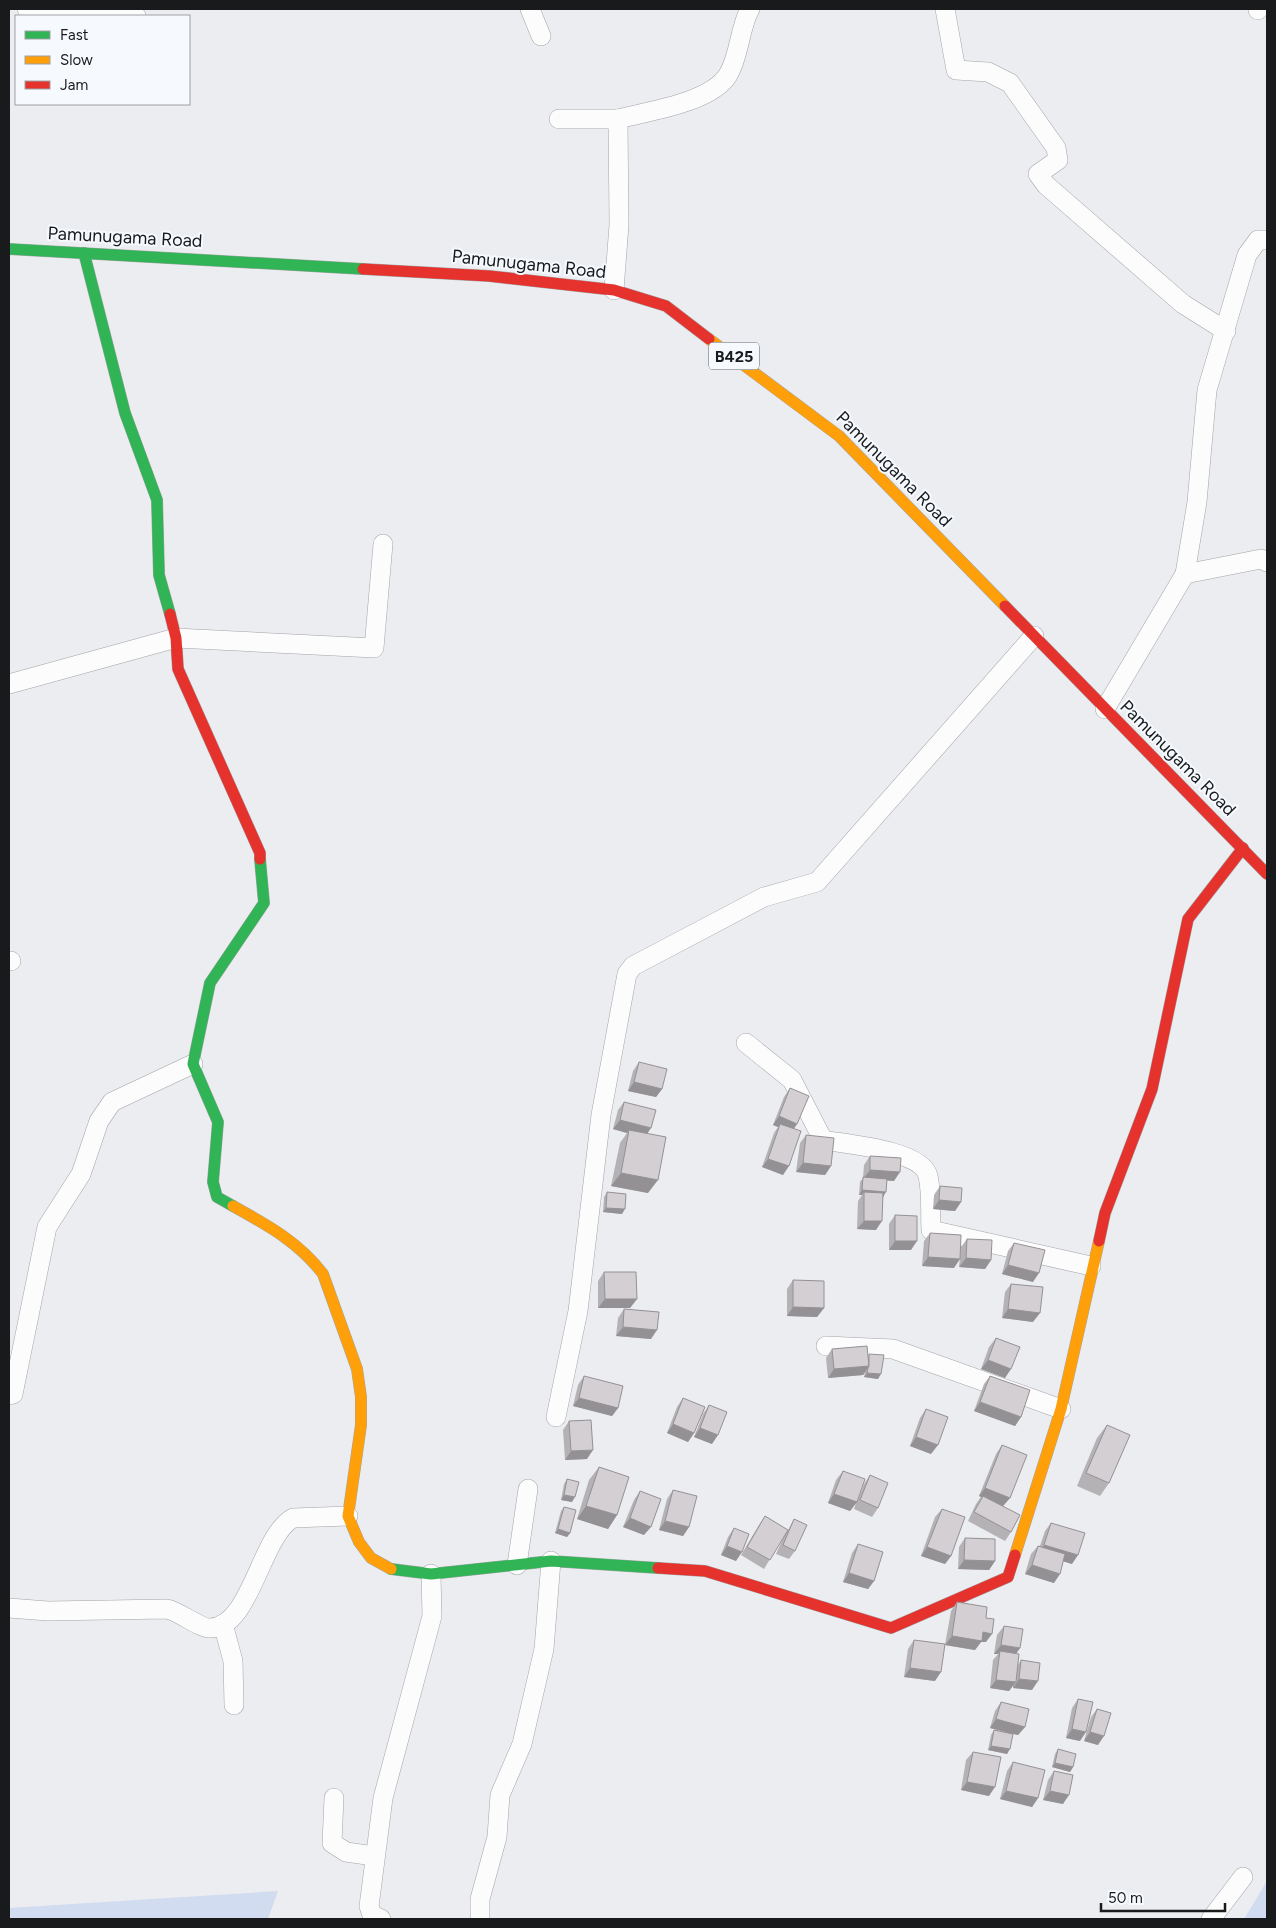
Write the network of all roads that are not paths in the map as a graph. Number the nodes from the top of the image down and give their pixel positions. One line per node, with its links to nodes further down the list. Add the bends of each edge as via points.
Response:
1 (27, 9): 5 (street)
2 (530, 9): 6 (street)
3 (750, 9): 8 (street, via 743,22 738,49 728,75 712,89 686,102)
4 (945, 9): 13 (street, via 956,70 988,72 1010,83 1056,148 1058,160 1038,174 1046,185 1183,304)
5 (120, 15)
6 (541, 36)
7 (559, 119): 8 (street)
8 (618, 119): 12 (street, via 619,225)
9 (1267, 240): 13 (street, via 1258,240 1247,255)
10 (9, 249): 11 (street, Pamunugama Road / B425)
11 (84, 253): 12 (street, Pamunugama Road / B425, via 489,276); 18 (street, via 125,413 157,500 159,575)
12 (614, 290): 17 (street, Pamunugama Road / B425, via 666,306 839,436)
13 (1226, 331): 16 (street, via 1207,390 1197,502)
14 (383, 544): 18 (street, via 374,648)
15 (1267, 562): 16 (street, via 1261,559)
16 (1185, 574): 20 (street)
17 (1034, 636): 20 (street, Pamunugama Road / B425); 29 (street, via 817,882 764,897 633,966 627,974 601,1115 578,1311)
18 (176, 638): 19 (street); 24 (street, via 178,669 260,853 264,903 210,983)
19 (9, 684)
20 (1105, 710): 21 (street, Pamunugama Road / B425)
21 (1243, 848): 22 (street, Pamunugama Road / B425); 25 (street, via 1188,919 1152,1088 1104,1213)
22 (1267, 874)
23 (746, 1043): 25 (street, via 792,1080 823,1140 896,1153 922,1167 928,1175 931,1230)
24 (193, 1064): 27 (street, via 112,1102 99,1121 80,1174 46,1227 13,1394); 31 (street, via 218,1122 213,1182 217,1197 284,1236 314,1261 323,1274 357,1369 361,1425)
25 (1091, 1266): 28 (street)
26 (826, 1346): 28 (street, via 893,1349)
27 (9, 1395)
28 (1061, 1409): 32 (street, via 1008,1577 891,1628 705,1571)
29 (556, 1417)
30 (528, 1489): 33 (street)
31 (348, 1516): 34 (street, via 359,1542 371,1558 392,1570); 36 (street, via 293,1518 285,1522 242,1604)
32 (551, 1561): 33 (street); 42 (street, via 544,1649 522,1744 500,1795 498,1837 480,1899)
33 (517, 1564): 34 (street)
34 (430, 1574): 39 (street, via 432,1616 383,1798)
35 (9, 1608): 36 (street, via 48,1611 167,1609 180,1612 203,1627)
36 (223, 1624): 37 (street, via 233,1660)
37 (234, 1705)
38 (334, 1798): 39 (street, via 332,1843 346,1852)
39 (374, 1856): 41 (street, via 369,1906 372,1915)
40 (1243, 1877): 43 (street)
41 (381, 1919)
42 (480, 1919)
43 (1211, 1919)

